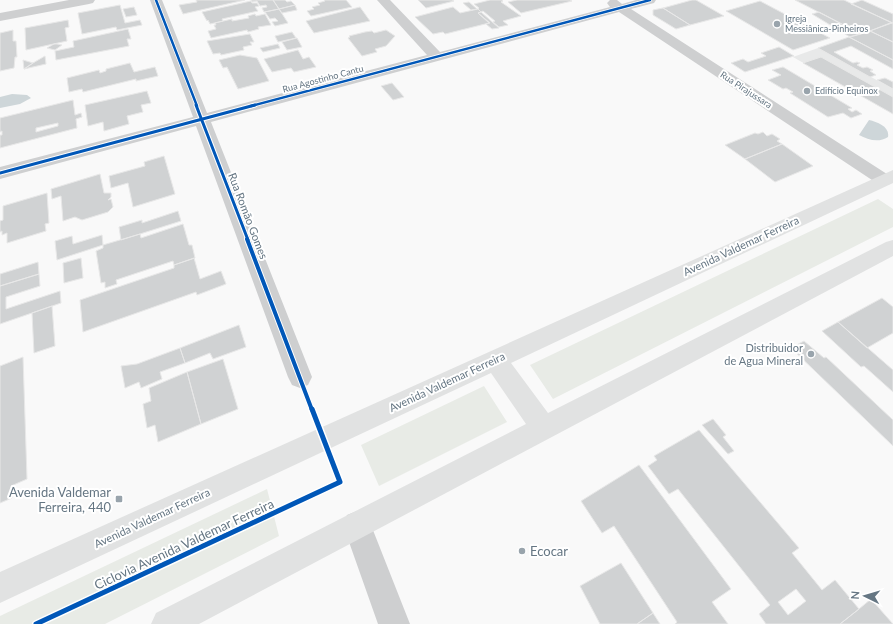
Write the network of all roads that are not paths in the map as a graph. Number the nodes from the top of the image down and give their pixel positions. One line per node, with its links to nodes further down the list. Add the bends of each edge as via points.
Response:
1 (89, 0): 6 (street)
2 (156, 0): 8 (street, Rua Romão Gomes)
3 (383, 0): 7 (street)
4 (650, 0): 5 (street, Rua Agostinho Cantu)
5 (615, 4): 7 (street, Rua Agostinho Cantu); 10 (street, Rua Pirajussara)
6 (0, 17)
7 (437, 57): 8 (street, Rua Agostinho Cantu)
8 (202, 120): 9 (street, Rua Agostinho Cantu); 13 (street, Rua Romão Gomes)
9 (0, 173)
10 (888, 178): 12 (main road, Avenida Valdemar Ferreira)
11 (893, 247): 14 (main road)
12 (494, 360): 14 (main road); 16 (main road, Avenida Valdemar Ferreira)
13 (300, 377)
14 (544, 428): 15 (main road)
15 (356, 525): 17 (main road); 18 (street)
16 (0, 588)
17 (167, 624)
18 (394, 624)

